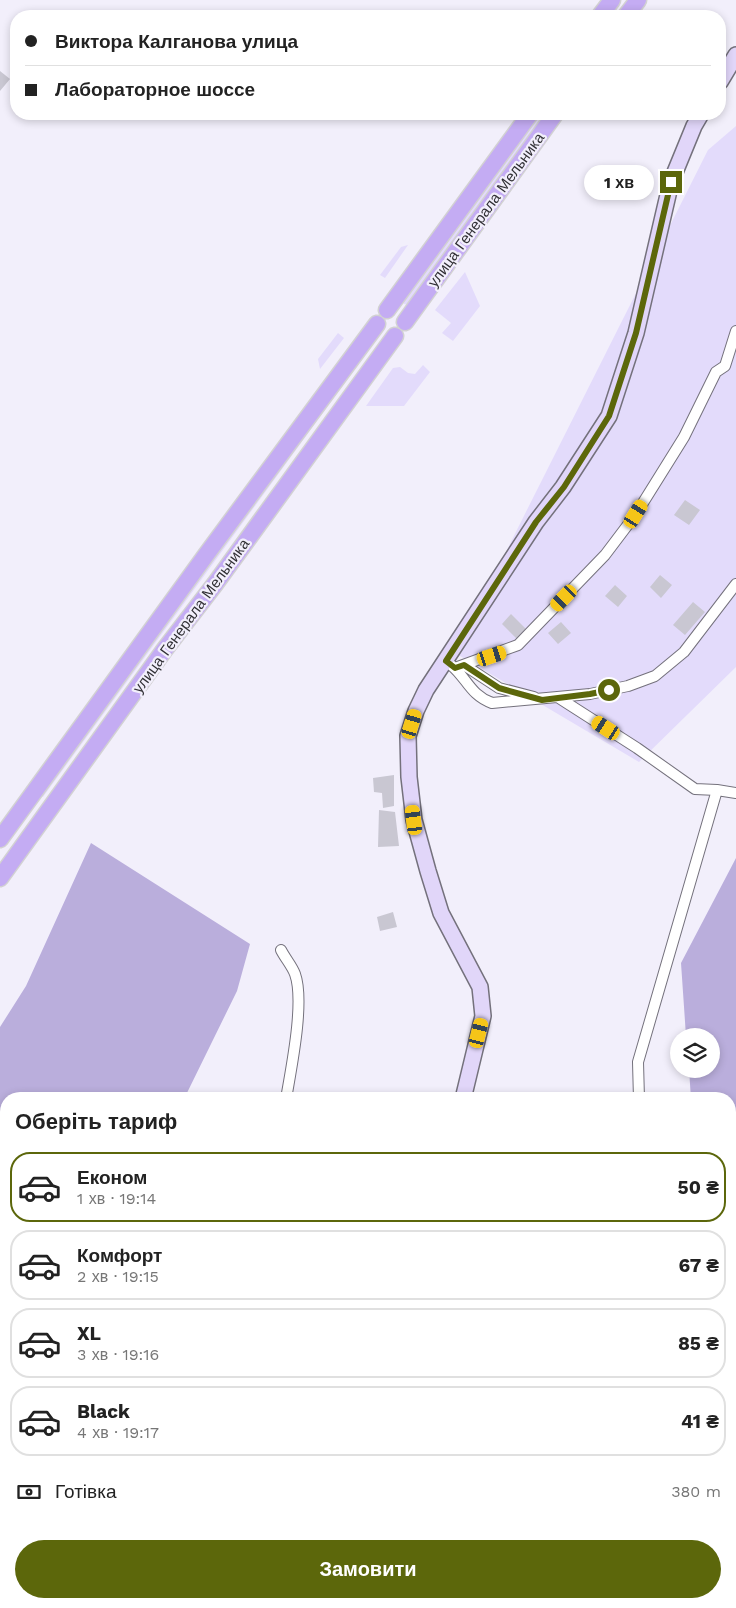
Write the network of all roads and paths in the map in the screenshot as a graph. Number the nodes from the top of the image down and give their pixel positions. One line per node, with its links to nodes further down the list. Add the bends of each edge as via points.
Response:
1 (736, 55): 2 (main road)
2 (726, 72)
3 (526, 120): 6 (main road, улица Генерала Мельника)
4 (551, 120): 7 (main road, улица Генерала Мельника)
5 (698, 120): 16 (main road, via 671,182 636,333 609,416 564,487 536,522)
6 (398, 294): 7 (main road, via 404,306); 8 (main road, улица Генерала Мельника)
7 (416, 306): 9 (main road, улица Генерала Мельника)
8 (387, 310)
9 (405, 322)
10 (377, 324): 13 (main road, улица Генерала Мельника)
11 (736, 331): 16 (street, via 725,366 716,372 684,437 636,514 605,555 518,645)
12 (395, 336): 14 (main road, улица Генерала Мельника)
13 (365, 340): 14 (main road, via 379,340); 21 (main road, улица Генерала Мельника)
14 (382, 354): 22 (main road, улица Генерала Мельника)
15 (736, 584): 17 (street, via 684,652 656,676 628,686)
16 (455, 665): 18 (street, via 499,688); 18 (street, via 482,699 492,703); 27 (main road, via 426,690 408,736 414,820 441,913 480,986 483,1016)
17 (559, 698): 18 (street); 19 (street, via 696,789)
18 (542, 700)
19 (717, 790): 20 (street); 28 (street, via 638,1062)
20 (736, 793)
21 (28, 799): 22 (main road); 23 (main road, улица Генерала Мельника)
22 (47, 813): 24 (main road, улица Генерала Мельника)
23 (0, 839)
24 (0, 878)
25 (281, 950): 26 (street, via 295,975 298,1001)
26 (287, 1092)
27 (465, 1092)
28 (639, 1092)

